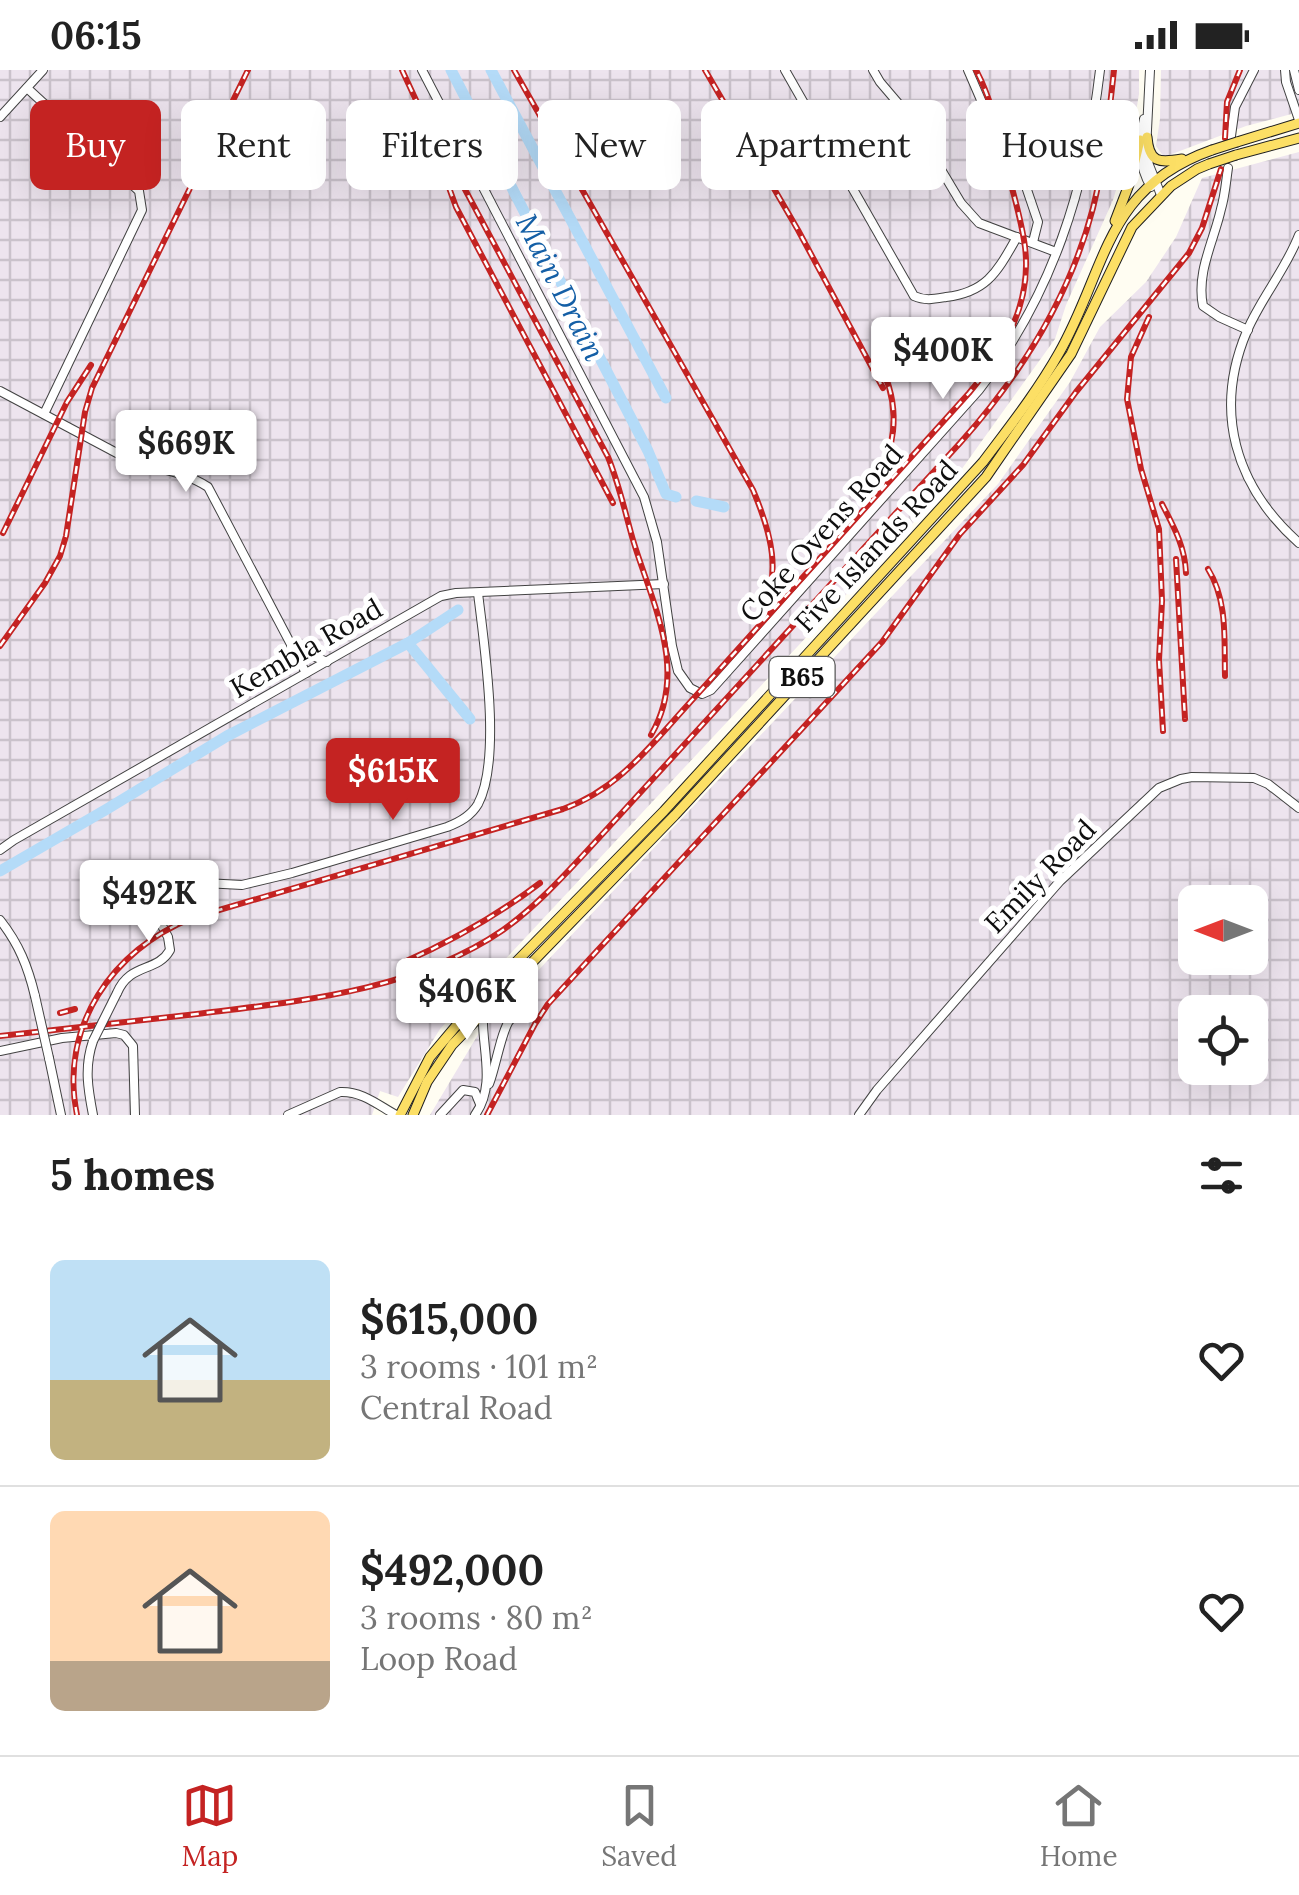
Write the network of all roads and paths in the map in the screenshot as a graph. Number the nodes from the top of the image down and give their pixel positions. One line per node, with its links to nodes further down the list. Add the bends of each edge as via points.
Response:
1 (43, 70): 11 (street)
2 (422, 70): 31 (street, via 644,496)
3 (785, 70): 22 (street, via 914,296 927,300 976,289 995,275)
4 (873, 70): 22 (street, via 910,116 960,203 979,223)
5 (968, 70): 24 (street, via 984,107 990,146 1022,174 1038,222)
6 (1100, 70): 26 (street, Coke Ovens Road, via 1080,188)
7 (1150, 70): 15 (street)
8 (1254, 70): 17 (street, via 1235,107)
9 (1285, 70): 14 (street)
10 (1294, 70): 12 (street)
11 (26, 88): 13 (street); 29 (street, via 139,191 142,210)
12 (1299, 90)
13 (0, 116)
14 (1299, 122): 17 (main road, Five Islands Road / B65)
15 (1144, 138): 18 (main road, via 1158,160); 20 (street); 25 (main road)
16 (1299, 138): 21 (main road, Five Islands Road / B65, bridge, via 1209,164)
17 (1234, 139): 18 (main road, Five Islands Road / B65, bridge)
18 (1192, 157): 20 (main road, Five Islands Road / B65)
19 (1228, 168): 27 (street, via 1201,296 1203,306)
20 (1153, 184): 21 (street); 25 (main road, Five Islands Road / B65)
21 (1161, 196): 39 (main road, Five Islands Road / B65, via 1132,227 1071,354 986,477)
22 (1017, 236): 24 (street)
23 (1298, 240): 27 (street)
24 (1032, 242): 26 (street)
25 (1107, 242): 49 (main road, Five Islands Road / B65, via 1060,351 984,462 664,811 472,1007 430,1057)
26 (1056, 252): 31 (street, Coke Ovens Road, via 1032,311 979,390 705,694 678,672)
27 (1248, 330): 30 (street, via 1233,370 1234,440 1257,494)
28 (0, 391): 29 (street)
29 (44, 414): 33 (street, via 128,458 208,487)
30 (1299, 542)
31 (664, 584): 32 (street, Kembla Road)
32 (478, 593): 34 (street, Kembla Road, via 441,596); 46 (street, bridge, via 490,730 483,791 470,815 242,885 149,884 146,896 170,950 127,976 94,1041 87,1067)
33 (292, 646): 34 (street); 35 (street)
34 (326, 662): 35 (street, Kembla Road)
35 (306, 674): 37 (street, Kembla Road)
36 (1299, 808): 52 (street, Emily Road, via 1254,778 1192,777 1160,788 1060,881)
37 (0, 850)
38 (0, 920): 45 (street, bridge, via 26,962)
39 (483, 1012): 43 (street); 50 (main road, Five Islands Road / B65, via 438,1065)
40 (525, 1012): 42 (street, via 507,1024)
41 (0, 1051): 47 (street, via 124,1035 134,1046)
42 (498, 1056): 43 (street); 44 (street)
43 (486, 1079): 44 (street)
44 (479, 1108): 51 (street, via 477,1094 466,1090)
45 (60, 1115)
46 (94, 1115)
47 (135, 1115)
48 (288, 1115): 49 (street, via 340,1092 361,1094)
49 (398, 1115)
50 (413, 1115)
51 (440, 1115)
52 (859, 1115)

